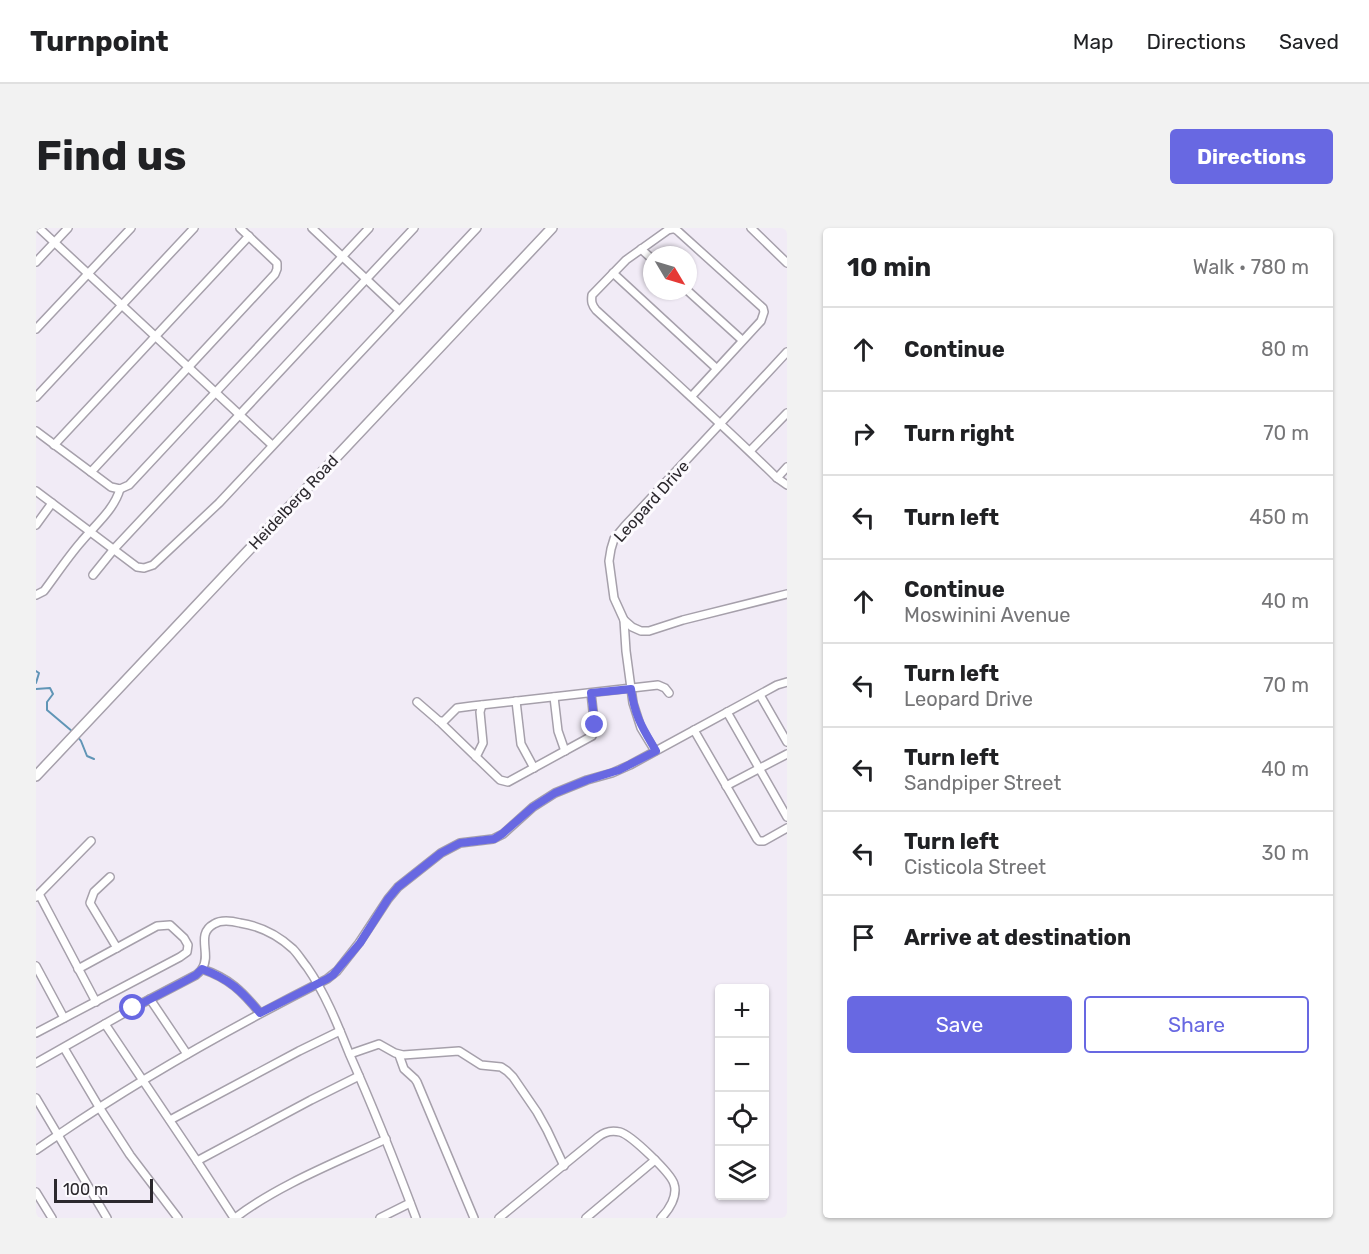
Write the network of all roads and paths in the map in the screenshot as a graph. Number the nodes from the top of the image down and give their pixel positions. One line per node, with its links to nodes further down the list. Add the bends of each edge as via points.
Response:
1 (39, 228): 13 (street)
2 (68, 228): 13 (street)
3 (131, 228): 18 (street)
4 (194, 228): 22 (street)
5 (240, 228): 12 (street)
6 (369, 228): 15 (street)
7 (414, 228): 20 (street)
8 (477, 228): 23 (street)
9 (552, 228): 73 (main road, Heidelberg Road)
10 (751, 228): 17 (street)
11 (315, 229): 15 (street)
12 (249, 236): 25 (street); 28 (street, via 277,263 275,274)
13 (55, 242): 16 (street); 18 (street)
14 (641, 249): 19 (street); 26 (street, via 669,230 680,233 763,308 763,318)
15 (343, 256): 20 (street); 30 (street)
16 (36, 262)
17 (787, 263)
18 (88, 273): 22 (street); 24 (street)
19 (613, 273): 29 (street); 32 (street, via 592,295 592,305)
20 (367, 279): 23 (street); 34 (street)
21 (697, 299): 26 (street)
22 (122, 304): 25 (street); 31 (street)
23 (399, 310): 38 (street)
24 (36, 329)
25 (155, 336): 28 (street); 37 (street)
26 (742, 340): 29 (street)
27 (787, 352): 35 (street, Leopard Drive)
28 (189, 367): 30 (street); 41 (street)
29 (716, 368): 32 (street)
30 (216, 392): 34 (street); 44 (street)
31 (36, 397)
32 (691, 397): 35 (street)
33 (787, 414): 39 (street)
34 (240, 415): 38 (street); 49 (street)
35 (720, 423): 39 (street); 53 (street, Leopard Drive, via 614,539 609,561 614,598)
36 (36, 431): 37 (street)
37 (54, 445): 41 (street)
38 (272, 446): 49 (street, via 153,565 137,567)
39 (750, 451): 42 (street)
40 (787, 467): 42 (street)
41 (91, 472): 44 (street)
42 (777, 478): 43 (street)
43 (787, 485)
44 (120, 489): 48 (street, via 118,498)
45 (36, 491): 46 (street)
46 (52, 503): 47 (street); 48 (street)
47 (36, 525)
48 (90, 532): 49 (street); 52 (street, via 44,591)
49 (114, 549): 50 (street)
50 (93, 575)
51 (787, 594): 53 (street, via 649,631 641,631)
52 (36, 595)
53 (624, 620): 55 (street, Leopard Drive)
54 (787, 682): 58 (street)
55 (631, 689): 56 (street); 57 (street, via 658,685); 68 (street, Leopard Drive, via 637,717)
56 (591, 693): 59 (street); 67 (street, via 594,733)
57 (669, 693)
58 (760, 695): 63 (street); 66 (street)
59 (554, 697): 60 (street); 67 (street, via 558,731)
60 (516, 700): 62 (street); 71 (street, via 521,744)
61 (417, 702): 64 (street)
62 (482, 705): 64 (street, via 457,708); 70 (street, via 483,743)
63 (727, 712): 65 (street); 72 (street)
64 (439, 721): 70 (street)
65 (694, 730): 68 (street); 74 (street)
66 (787, 742)
67 (566, 751): 71 (street)
68 (656, 751): 84 (street, via 619,770 555,793 494,839 460,843 441,853 398,887 337,971)
69 (787, 754): 72 (street)
70 (476, 757): 71 (street, via 504,782)
71 (534, 768)
72 (758, 769): 74 (street); 75 (street)
73 (36, 776)
74 (726, 786): 76 (street, via 759,841)
75 (787, 817)
76 (787, 828)
77 (91, 841): 79 (street)
78 (110, 877): 80 (street, via 94,892 90,903)
79 (37, 896): 82 (street)
80 (117, 948): 82 (street); 86 (street, via 157,926 170,925 188,945 187,952 180,957)
81 (36, 966): 88 (street)
82 (78, 969): 86 (street)
83 (202, 969): 84 (street, via 206,959 203,936 217,922 230,921 249,924 280,938 294,950); 85 (street); 87 (street, via 230,982)
84 (318, 984): 87 (street); 90 (street)
85 (150, 999): 89 (street); 93 (street)
86 (96, 1002): 88 (street)
87 (260, 1013): 93 (street)
88 (64, 1018): 91 (street)
89 (105, 1024): 92 (street); 98 (street)
90 (340, 1030): 94 (street); 101 (street)
91 (36, 1033)
92 (64, 1048): 96 (street); 100 (street)
93 (188, 1054): 98 (street)
94 (350, 1054): 95 (street, via 379,1044); 97 (street)
95 (399, 1055): 107 (street, via 459,1051 481,1065 507,1071 548,1130); 116 (street, via 404,1069 417,1082)
96 (36, 1063)
97 (359, 1076): 103 (street); 106 (street)
98 (142, 1080): 100 (street); 101 (street)
99 (36, 1098): 102 (street)
100 (99, 1107): 102 (street); 112 (street)
101 (170, 1119): 106 (street)
102 (58, 1135): 104 (street); 111 (street)
103 (386, 1138): 109 (street); 113 (street, via 284,1188)
104 (36, 1150)
105 (655, 1160): 107 (street, via 631,1138 614,1131 597,1137); 118 (street); 119 (street, via 675,1186 671,1206)
106 (197, 1161): 113 (street)
107 (564, 1166): 117 (street)
108 (36, 1192): 110 (street)
109 (410, 1203): 114 (street); 115 (street)
110 (52, 1218)
111 (107, 1218)
112 (178, 1218)
113 (235, 1218)
114 (380, 1218)
115 (416, 1218)
116 (474, 1218)
117 (499, 1218)
118 (586, 1218)
119 (661, 1218)

